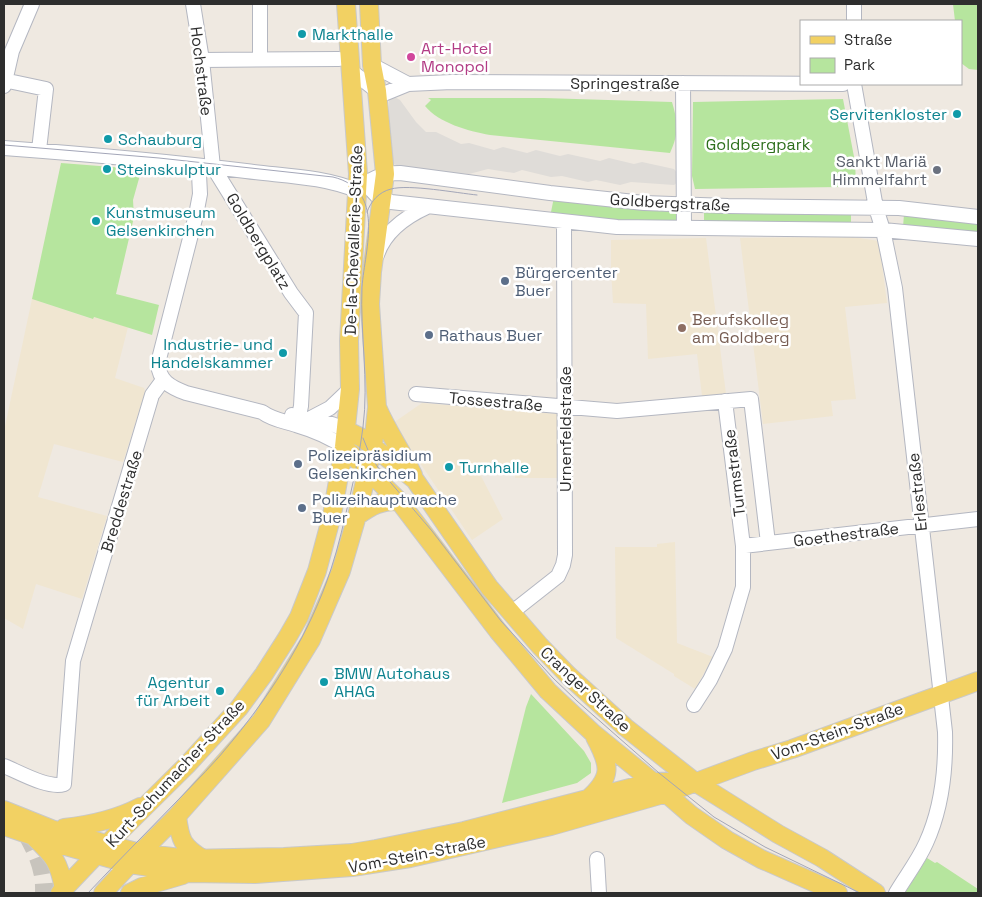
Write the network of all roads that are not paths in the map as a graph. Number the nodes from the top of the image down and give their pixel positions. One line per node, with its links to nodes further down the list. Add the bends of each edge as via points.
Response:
1 (32, 4): 8 (street)
2 (193, 4): 10 (street, Hochstraße)
3 (260, 4): 9 (street)
4 (346, 4): 11 (main road, De-la-Chevallerie-Straße)
5 (369, 4): 12 (main road, De-la-Chevallerie-Straße)
6 (854, 4): 7 (street)
7 (854, 20)
8 (8, 55): 14 (street)
9 (260, 59): 10 (street); 11 (street)
10 (202, 60): 22 (street, Hochstraße)
11 (344, 64): 18 (street); 24 (main road, De-la-Chevallerie-Straße)
12 (372, 65): 15 (street); 18 (main road, De-la-Chevallerie-Straße)
13 (683, 83): 15 (street, Springestraße); 16 (street, Springestraße); 26 (street)
14 (8, 84): 20 (street, via 46,89)
15 (408, 84): 18 (street, Springestraße)
16 (800, 84)
17 (854, 85): 28 (street, Erlestraße)
18 (382, 92): 23 (main road, De-la-Chevallerie-Straße)
19 (4, 148): 20 (street, Goldbergplatz)
20 (39, 150): 21 (street, Goldbergplatz)
21 (191, 165): 22 (street, Goldbergplatz); 35 (street, via 200,174 200,194 158,363 158,373)
22 (213, 167): 24 (street, Goldbergplatz); 41 (street, Goldbergplatz, via 306,313)
23 (385, 174): 24 (street, Goldbergstraße); 25 (main road, De-la-Chevallerie-Straße); 26 (street, Goldbergstraße, via 400,173 555,194)
24 (360, 183): 25 (street); 36 (main road, De-la-Chevallerie-Straße, via 349,341)
25 (382, 200): 27 (street, Goldbergstraße); 34 (main road, De-la-Chevallerie-Straße)
26 (684, 205): 28 (street, Goldbergstraße); 31 (street)
27 (427, 207): 30 (street, Goldbergstraße); 34 (street, via 408,216 387,236)
28 (876, 208): 29 (street, Goldbergstraße); 32 (street, Erlestraße)
29 (978, 216)
30 (564, 222): 31 (street, Goldbergstraße); 40 (street, Urnenfeldstraße)
31 (684, 228): 32 (street, Goldbergstraße)
32 (882, 230): 33 (street, Goldbergstraße); 49 (street, Erlestraße, via 895,288)
33 (978, 239)
34 (372, 272): 39 (main road, De-la-Chevallerie-Straße, via 370,314)
35 (163, 380): 41 (street, via 174,389 262,412 272,418); 57 (street, Breddestraße, via 152,395 73,661 64,784 48,784)
36 (350, 389): 41 (street, via 330,408); 42 (main road, De-la-Chevallerie-Straße)
37 (416, 394): 40 (street, Tossestraße)
38 (725, 401): 40 (street, Tossestraße, via 625,411); 50 (street, Turmstraße, via 751,400); 51 (street, Turmstraße)
39 (377, 407): 43 (main road, De-la-Chevallerie-Straße); 45 (main road)
40 (564, 407): 52 (street, Urnenfeldstraße, via 563,565 558,576)
41 (302, 420): 42 (street, via 334,440)
42 (345, 439): 43 (main road, Cranger Straße, via 362,438); 44 (main road, Cranger Straße); 62 (main road, Kurt-Schumacher-Straße, via 332,516 317,571 299,617 239,708)
43 (373, 446): 44 (main road, De-la-Chevallerie-Straße); 45 (main road, Cranger Straße)
44 (367, 470): 46 (main road, Cranger Straße); 47 (main road, Kurt-Schumacher-Straße)
45 (415, 480): 52 (main road, Cranger Straße, via 489,587)
46 (399, 501): 47 (main road, via 378,503); 56 (main road, Cranger Straße, via 548,691)
47 (357, 516): 64 (main road, Kurt-Schumacher-Straße, via 341,572 319,624 292,672 261,721)
48 (978, 519): 49 (street, Goethestraße)
49 (921, 525): 50 (street, Goethestraße); 54 (street, Erlestraße)
50 (768, 543): 51 (street, Goethestraße)
51 (743, 546): 55 (street, Turmstraße, via 743,587 735,619 718,664)
52 (511, 613): 59 (main road, Cranger Straße, via 598,703)
53 (978, 680): 54 (main road, Vom-Stein-Straße)
54 (940, 694): 59 (main road, Vom-Stein-Straße); 79 (street, Erlestraße, via 946,752 940,799 925,844)
55 (694, 705)
56 (594, 734): 58 (main road, Cranger Straße); 61 (main road, via 604,756 606,777 601,788)
57 (4, 766)
58 (654, 782): 59 (main road, Vom-Stein-Straße); 60 (main road, Cranger Straße); 61 (main road, Vom-Stein-Straße)
59 (695, 782): 60 (main road, Vom-Stein-Straße); 78 (main road, Cranger Straße)
60 (667, 793): 72 (main road, Vom-Stein-Straße, via 551,826 410,858 352,867 264,874); 77 (main road, Cranger Straße, via 691,815 727,840)
61 (588, 799): 70 (main road, Vom-Stein-Straße, via 464,831 352,853)
62 (148, 804): 66 (main road, via 88,825); 68 (main road, Kurt-Schumacher-Straße)
63 (4, 810): 66 (main road)
64 (177, 816): 69 (main road, Kurt-Schumacher-Straße); 70 (main road, via 180,836 186,846)
65 (4, 826): 67 (main road)
66 (54, 830): 68 (main road)
67 (32, 836): 68 (main road); 73 (main road, via 59,866)
68 (102, 849): 69 (main road); 73 (main road, Kurt-Schumacher-Straße)
69 (135, 858): 70 (main road, Vom-Stein-Straße); 72 (main road, Vom-Stein-Straße); 74 (main road, Kurt-Schumacher-Straße)
70 (203, 859)
71 (597, 859): 76 (street)
72 (188, 873): 75 (main road)
73 (62, 891)
74 (103, 893)
75 (130, 893)
76 (599, 893)
77 (838, 893)
78 (876, 893)
79 (896, 893)

